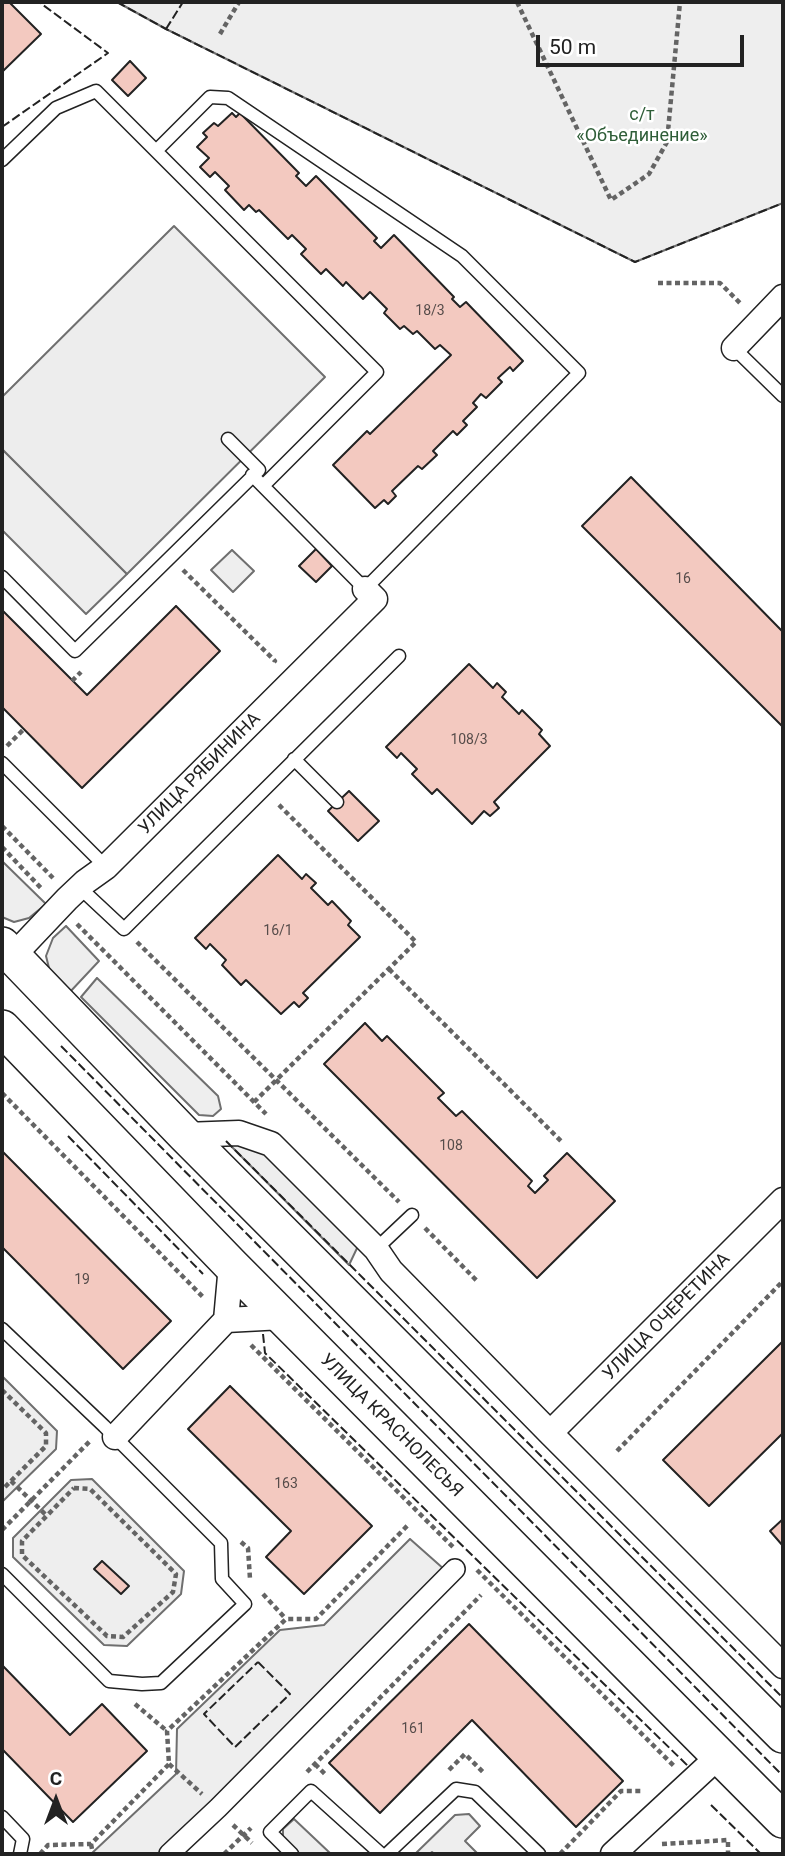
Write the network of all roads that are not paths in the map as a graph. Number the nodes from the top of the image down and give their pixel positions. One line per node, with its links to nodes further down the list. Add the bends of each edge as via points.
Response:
1 (156, 151): 2 (lane, via 96,92 56,108); 8 (lane, via 377,372); 10 (lane, via 210,97 228,98 462,257 579,373)
2 (2, 160)
3 (783, 297): 4 (street)
4 (734, 348): 5 (lane)
5 (783, 396)
6 (228, 439): 7 (lane, via 258,470)
7 (252, 475): 8 (lane); 9 (lane, via 75,650)
8 (263, 486): 10 (lane)
9 (2, 577)
10 (365, 589): 15 (street, УЛИЦА РЯБИНИНА, via 375,599)
11 (399, 656): 12 (lane)
12 (294, 760): 14 (lane); 16 (lane, via 124,929)
13 (2, 763): 15 (lane)
14 (337, 802)
15 (106, 867): 16 (street, УЛИЦА РЯБИНИНА)
16 (79, 887): 17 (street, УЛИЦА РЯБИНИНА)
17 (7, 951): 19 (main road)
18 (2, 1028): 23 (main road, УЛИЦА КРАСНОЛЕСЬЯ)
19 (185, 1135): 22 (street, via 239,1133 271,1144); 32 (main road)
20 (783, 1200): 27 (street, УЛИЦА ОЧЕРЕТИНА)
21 (412, 1215): 22 (lane)
22 (376, 1248): 27 (street, via 391,1271)
23 (231, 1265): 24 (main road, УЛИЦА КРАСНОЛЕСЬЯ); 25 (street)
24 (283, 1317): 25 (street); 33 (main road, УЛИЦА КРАСНОЛЕСЬЯ)
25 (226, 1320): 28 (street)
26 (2, 1329): 28 (lane)
27 (550, 1433): 31 (street)
28 (115, 1437): 30 (lane, via 221,1543 222,1580 245,1604 161,1683 109,1681)
29 (464, 1564): 37 (street)
30 (2, 1574)
31 (783, 1667)
32 (783, 1735)
33 (719, 1756): 35 (main road, УЛИЦА КРАСНОЛЕСЬЯ); 41 (street)
34 (2, 1817): 36 (lane, via 23,1839)
35 (783, 1820)
36 (20, 1854)
37 (169, 1854)
38 (292, 1854): 39 (lane, via 270,1832 311,1791)
39 (384, 1854): 40 (lane, via 456,1790 475,1792)
40 (538, 1854)
41 (613, 1854)

